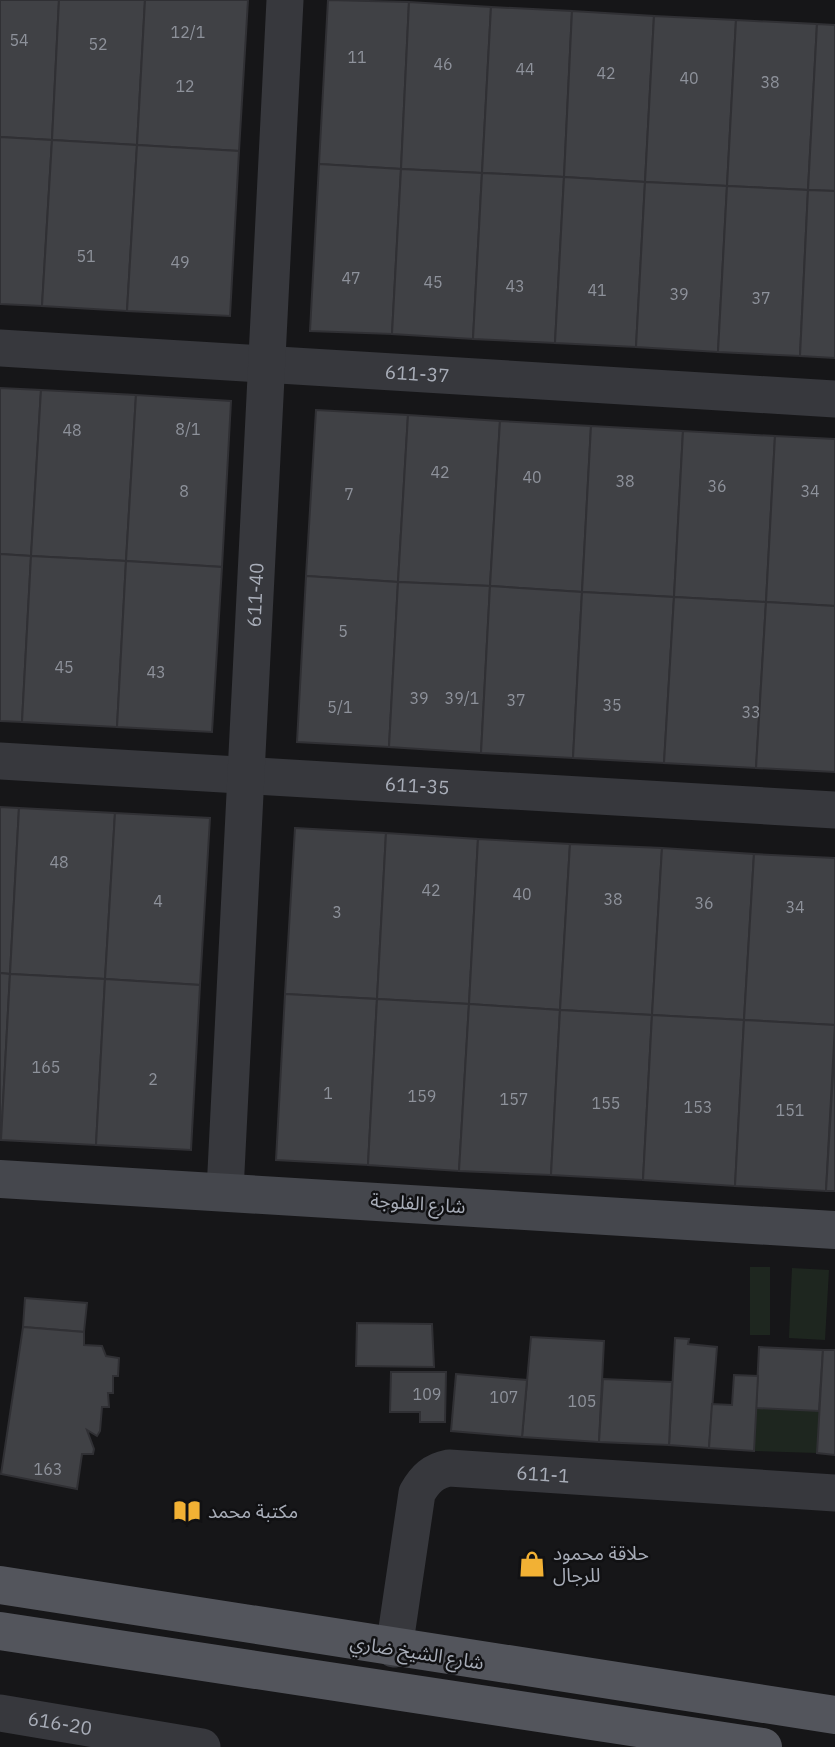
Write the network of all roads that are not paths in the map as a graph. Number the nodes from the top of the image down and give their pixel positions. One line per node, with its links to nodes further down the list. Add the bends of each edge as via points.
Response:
1 (285, 0): 3 (street, 611-40)
2 (0, 348): 3 (street, 611-37)
3 (266, 364): 4 (street, 611-37); 6 (street, 611-40)
4 (835, 399)
5 (0, 761): 6 (street, 611-35)
6 (245, 776): 7 (street, 611-35); 9 (street, 611-40)
7 (835, 810)
8 (0, 1179): 9 (street, شارع الفلوجة)
9 (225, 1191): 10 (street, شارع الفلوجة)
10 (835, 1230)
11 (835, 1493): 14 (street, 611-1, via 439,1470 417,1493)
12 (0, 1585): 14 (main road, شارع الشيخ ضاري)
13 (0, 1631): 17 (main road)
14 (394, 1648): 16 (main road, شارع الشيخ ضاري)
15 (0, 1713): 18 (street, 616-20)
16 (835, 1715)
17 (604, 1734): 19 (main road)
18 (202, 1747)
19 (763, 1747)

